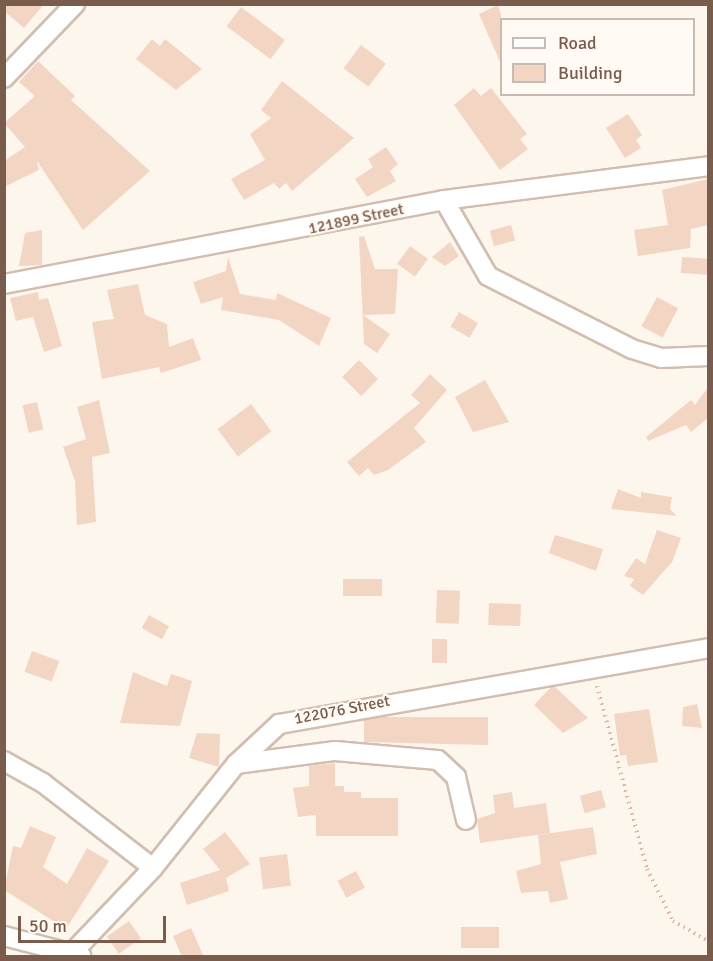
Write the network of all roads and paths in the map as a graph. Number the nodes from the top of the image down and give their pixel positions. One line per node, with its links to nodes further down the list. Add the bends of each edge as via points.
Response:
1 (75, 4): 2 (street)
2 (4, 78)
3 (708, 166): 4 (street, 121899 Street)
4 (444, 200): 5 (street, 121899 Street); 6 (street, via 488,276 632,349 662,358)
5 (4, 284)
6 (708, 356)
7 (708, 648): 8 (street, 122076 Street)
8 (591, 665): 10 (street, 122076 Street, via 298,717 268,732); 14 (path, via 647,869 673,921)
9 (4, 761): 12 (street, via 43,783)
10 (236, 764): 11 (street, via 343,751 438,760 456,777); 12 (street, 122076 Street)
11 (466, 820)
12 (153, 868): 15 (street, 122076 Street)
13 (4, 936): 15 (street)
14 (708, 941)
15 (77, 954)

